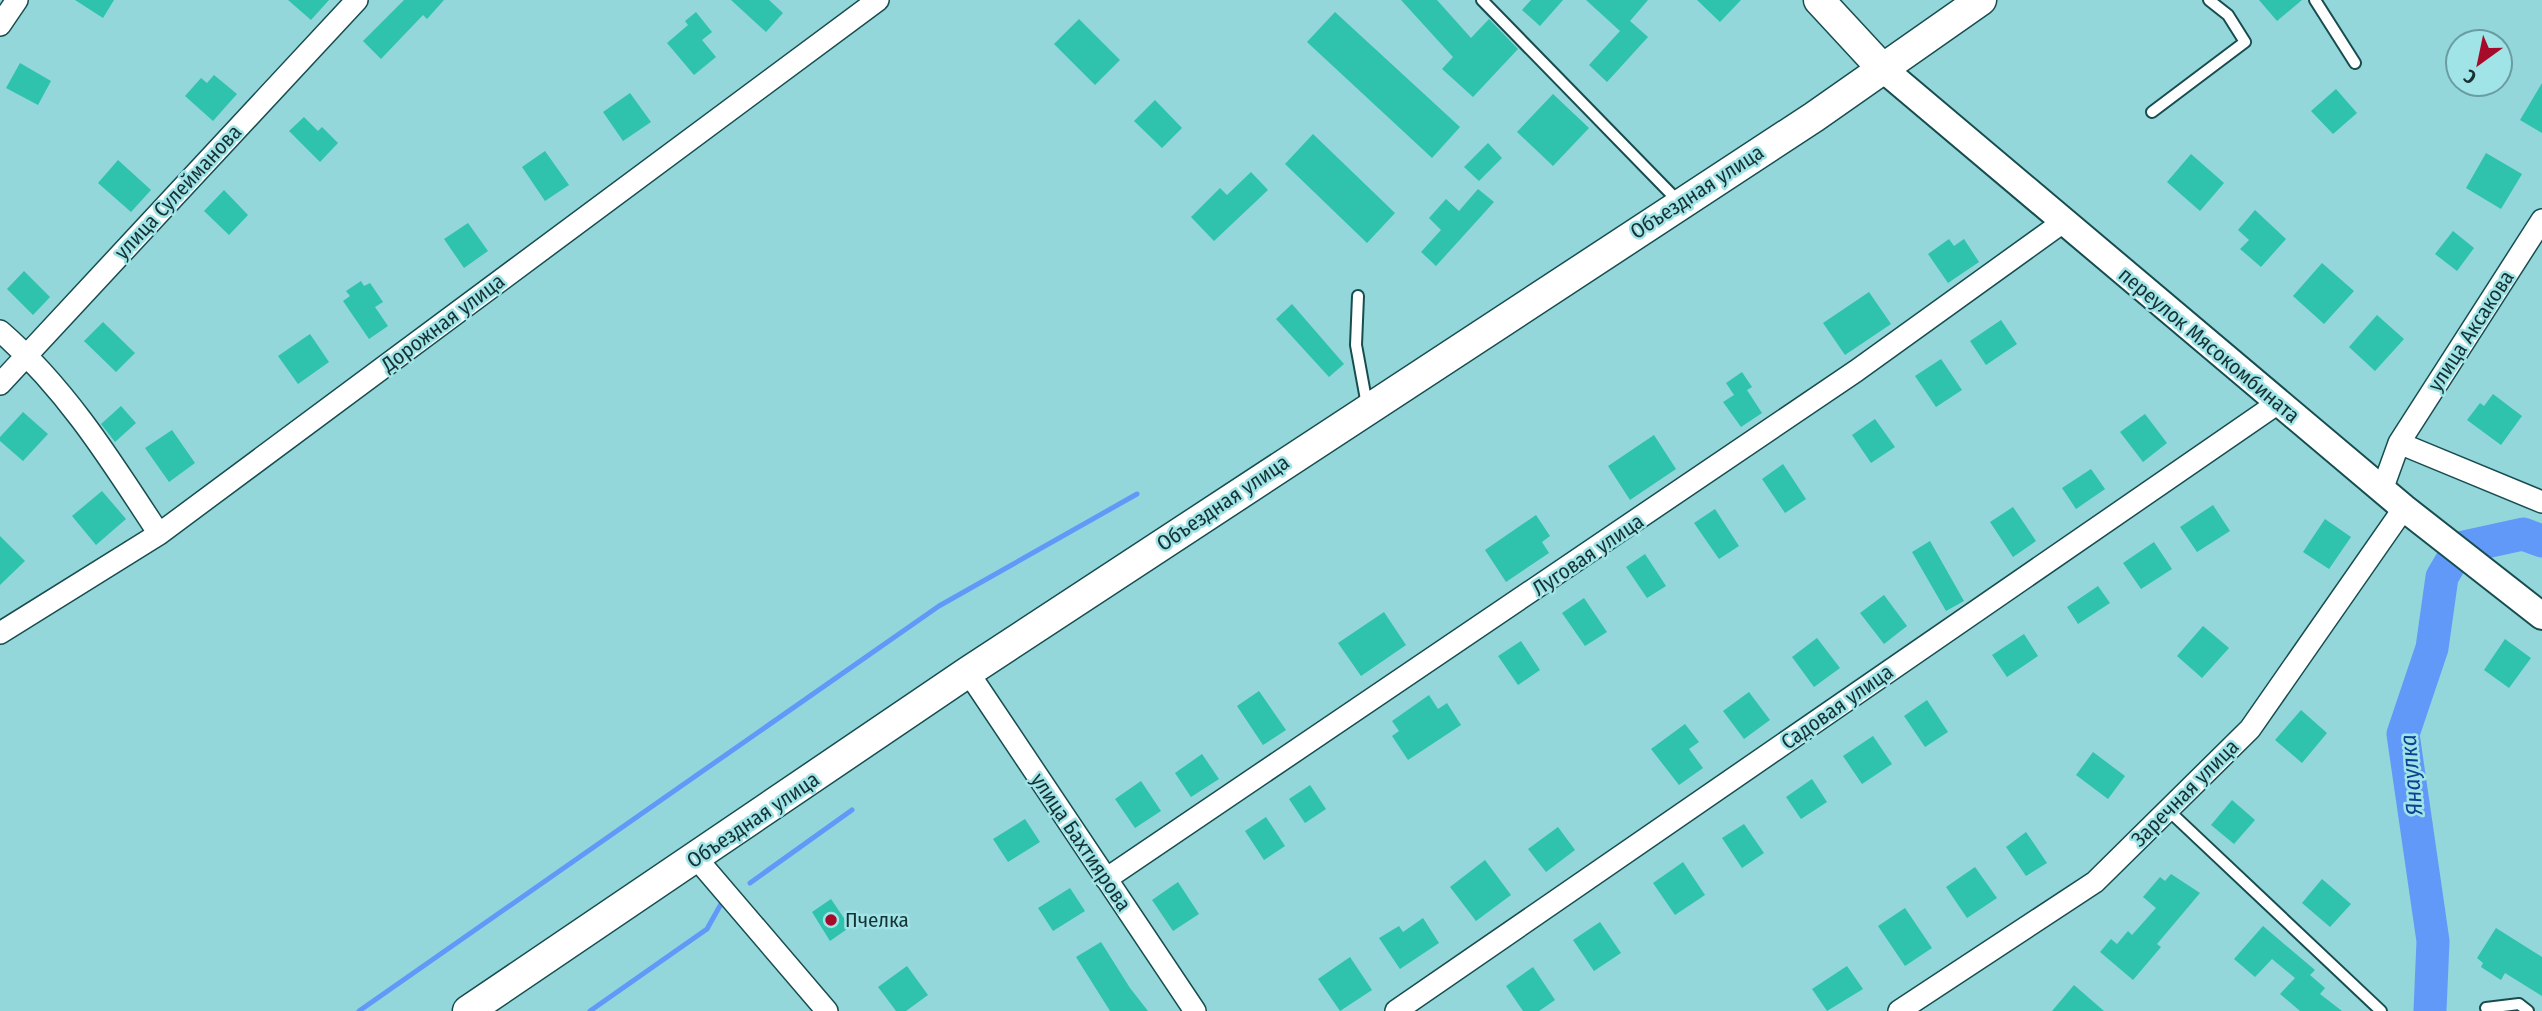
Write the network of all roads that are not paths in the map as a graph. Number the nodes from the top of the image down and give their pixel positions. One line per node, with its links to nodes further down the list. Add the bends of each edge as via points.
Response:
1 (17, 0): 9 (street)
2 (357, 0): 18 (street, улица Сулейманова)
3 (878, 0): 26 (street, Дорожная улица)
4 (1482, 0): 13 (lane)
5 (1819, 0): 11 (main road)
6 (1981, 0): 11 (main road, Объездная улица)
7 (2208, 0): 12 (lane, via 2228,15 2245,42)
8 (2315, 0): 10 (lane)
9 (0, 25)
10 (2355, 63)
11 (1881, 67): 13 (main road, Объездная улица, via 1814,117); 15 (street, переулок Мясокомбината)
12 (2152, 112)
13 (1680, 203): 21 (main road, Объездная улица)
14 (2542, 219): 22 (street, улица Аксакова)
15 (2063, 222): 20 (street, переулок Мясокомбината); 32 (street, Луговая улица, via 1731,457)
16 (1358, 296): 21 (lane, via 1356,345)
17 (0, 331): 18 (street)
18 (26, 354): 19 (street, улица Сулейманова); 26 (street, via 99,442)
19 (0, 384)
20 (2278, 403): 23 (street, переулок Мясокомбината); 37 (street, Садовая улица)
21 (1367, 408): 29 (main road, Объездная улица)
22 (2399, 443): 23 (street, улица Аксакова); 24 (street)
23 (2382, 490): 25 (street, переулок Мясокомбината)
24 (2542, 502)
25 (2404, 508): 27 (street, переулок Мясокомбината); 30 (street, Заречная улица, via 2249,729)
26 (159, 534): 28 (street, Дорожная улица)
27 (2542, 616)
28 (0, 633)
29 (968, 673): 31 (main road, Объездная улица); 32 (street, улица Бахтиярова)
30 (2168, 810): 38 (street, Заречная улица, via 2095,882); 39 (lane)
31 (697, 859): 34 (main road, Объездная улица); 35 (street)
32 (1106, 879): 36 (street, улица Бахтиярова)
33 (2486, 1008): 40 (lane, via 2519,1004)
34 (468, 1011)
35 (827, 1011)
36 (1195, 1011)
37 (1396, 1011)
38 (1899, 1011)
39 (2381, 1011)
40 (2528, 1011)

